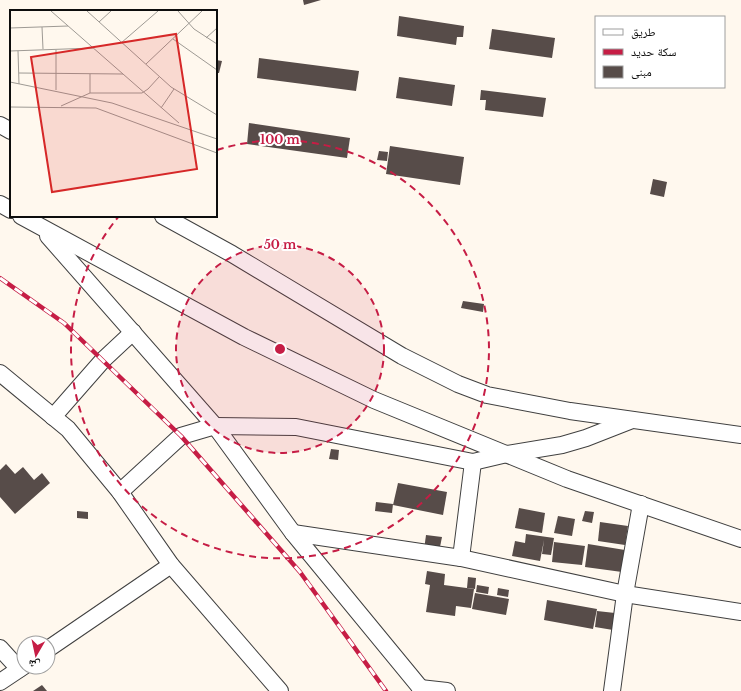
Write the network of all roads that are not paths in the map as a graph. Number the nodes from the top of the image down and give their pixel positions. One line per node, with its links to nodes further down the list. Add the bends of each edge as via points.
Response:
1 (0, 125): 2 (street)
2 (10, 130)
3 (0, 204): 4 (street)
4 (10, 209)
5 (23, 217): 7 (street)
6 (165, 217): 11 (street, via 232,254 402,356 458,384 487,395 516,401)
7 (40, 227): 8 (street); 14 (street, via 244,337 374,400)
8 (133, 332): 10 (street, via 103,360); 12 (street)
9 (0, 373): 10 (street)
10 (53, 417): 16 (street, via 68,430)
11 (634, 420): 13 (street); 14 (street, via 562,445)
12 (215, 426): 15 (street, via 296,427); 16 (street, via 181,436); 18 (street)
13 (741, 435)
14 (507, 454): 15 (street); 17 (street)
15 (473, 462): 20 (street)
16 (120, 492): 21 (street)
17 (641, 504): 19 (street); 22 (street)
18 (293, 533): 20 (street); 29 (street)
19 (741, 539)
20 (461, 558): 22 (street)
21 (171, 565): 24 (street); 30 (street)
22 (625, 594): 23 (street); 32 (street)
23 (741, 612)
24 (56, 644)
25 (0, 648): 26 (street)
26 (16, 662)
27 (16, 671): 28 (street)
28 (0, 682)
29 (421, 690): 31 (street)
30 (280, 691)
31 (447, 691)
32 (612, 691)

